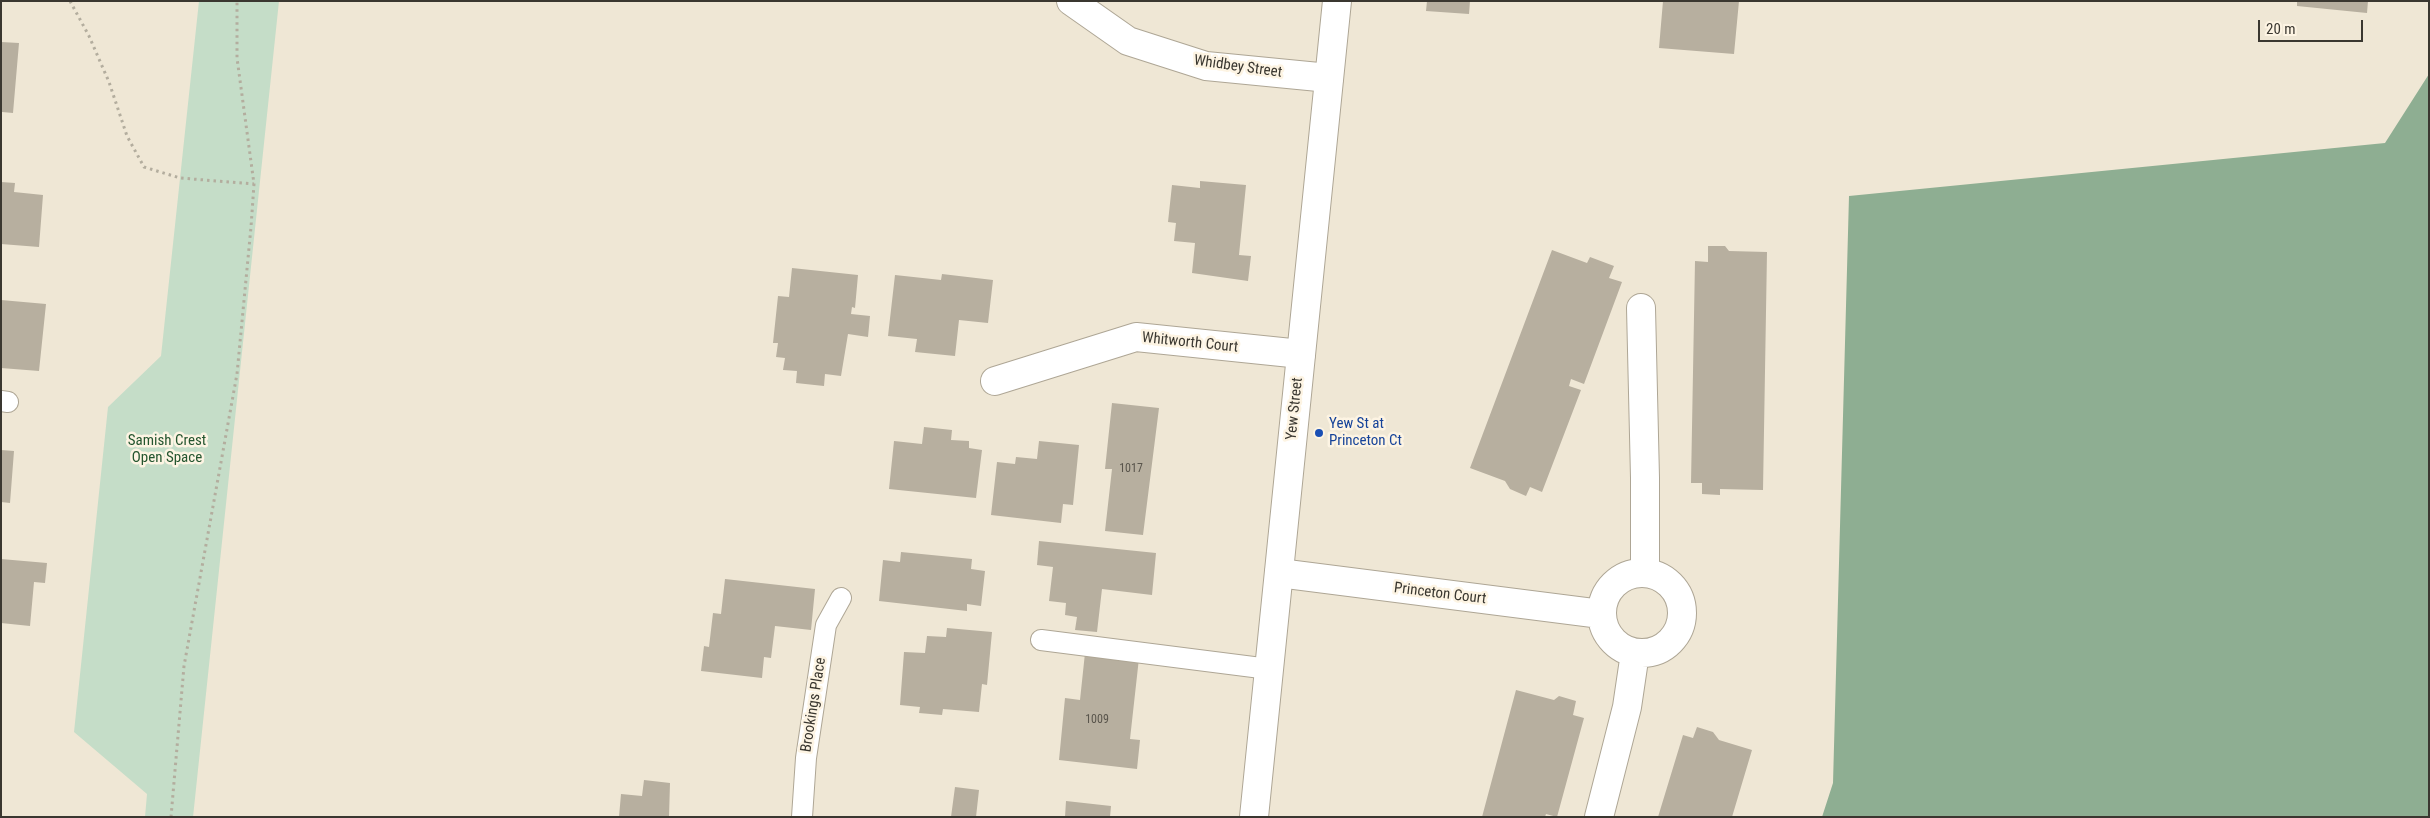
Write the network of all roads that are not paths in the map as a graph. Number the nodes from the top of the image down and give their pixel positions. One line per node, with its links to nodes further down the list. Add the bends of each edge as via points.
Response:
1 (1071, 1): 3 (street, Whidbey Street, via 1128,41 1206,66)
2 (1337, 1): 3 (street, Yew Street)
3 (1329, 78): 5 (street, Yew Street)
4 (1640, 308): 8 (street, via 1646,478)
5 (1301, 354): 6 (street, Whitworth Court, via 1136,337); 7 (street, Yew Street)
6 (995, 382)
7 (1279, 573): 10 (street, Princeton Court); 13 (street, Yew Street)
8 (1645, 573): 10 (street, via 1628,575 1614,584 1604,598); 12 (street, via 1663,578 1676,591 1682,608 1680,627 1670,643 1654,652)
9 (841, 598): 14 (lane, Brookings Place, via 826,625 806,758)
10 (1601, 614): 12 (street, via 1606,632 1618,646)
11 (1041, 640): 13 (lane)
12 (1635, 653): 16 (street, via 1627,706)
13 (1269, 669): 15 (street, Yew Street)
14 (802, 817)
15 (1254, 817)
16 (1598, 817)

